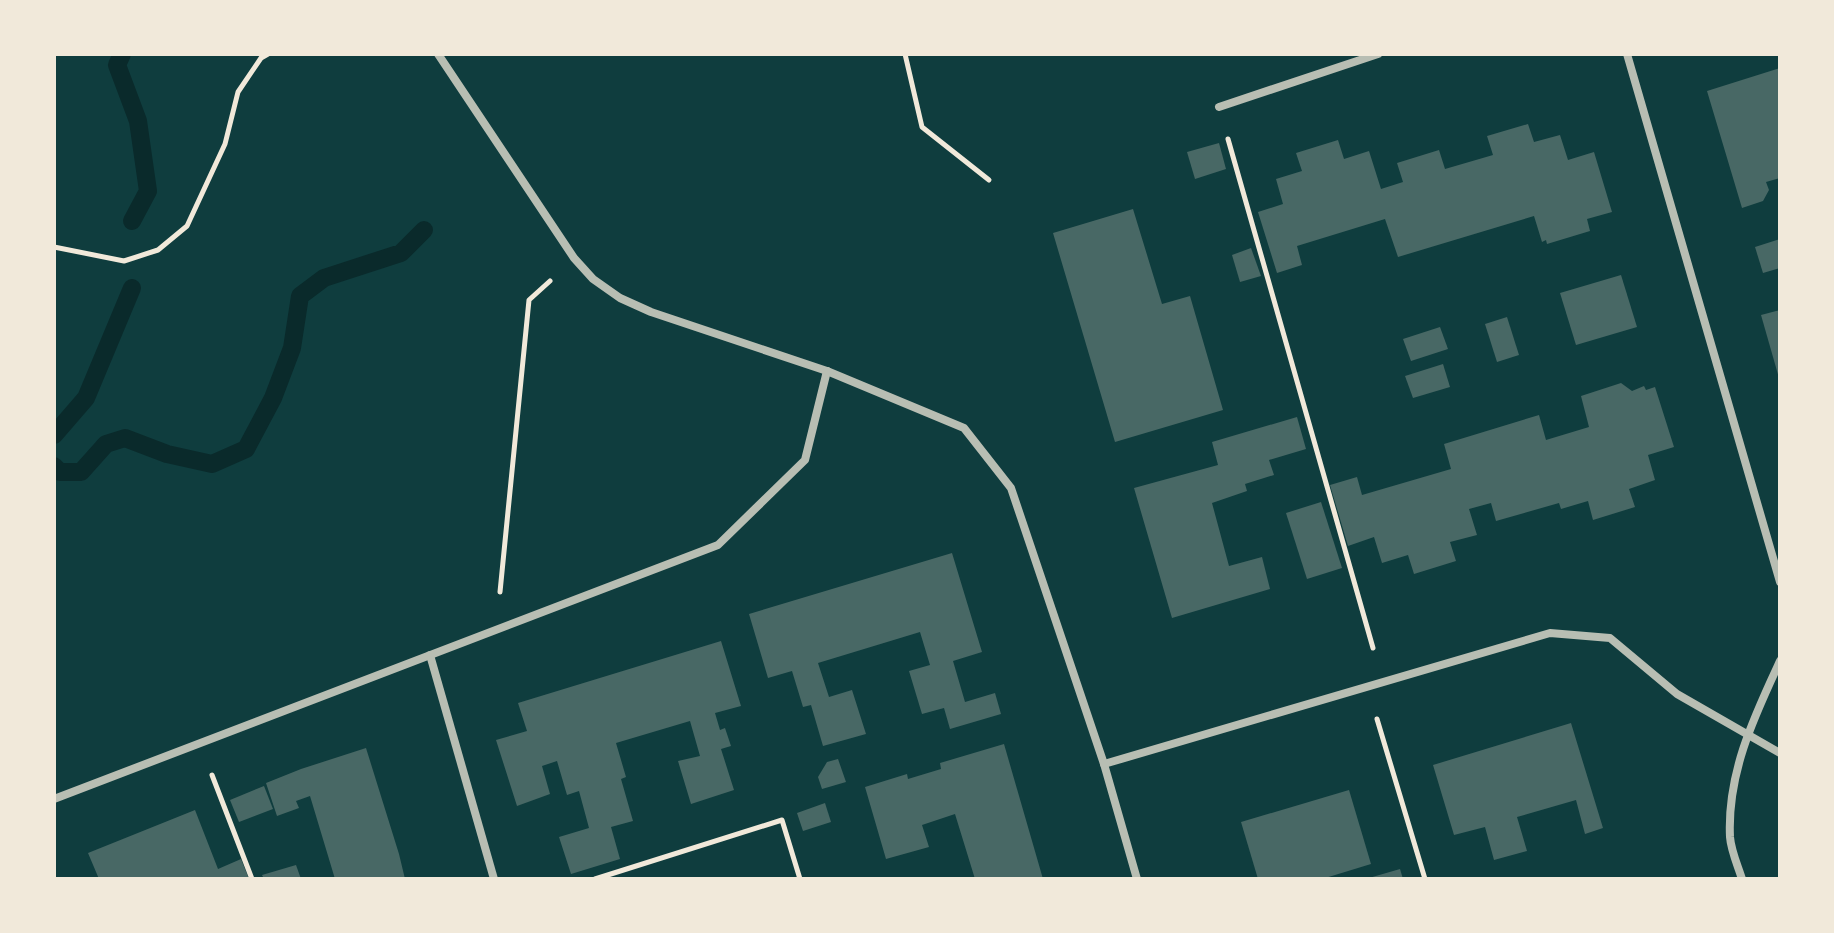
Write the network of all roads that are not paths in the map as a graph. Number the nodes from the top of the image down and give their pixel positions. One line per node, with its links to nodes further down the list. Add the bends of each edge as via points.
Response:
1 (438, 54): 5 (street, via 593,279 651,312)
2 (1378, 54): 4 (street)
3 (1627, 54): 6 (street)
4 (1219, 107)
5 (827, 371): 7 (street, via 805,460 718,545); 11 (street, via 964,428 1011,488)
6 (1780, 582)
7 (430, 655): 12 (street); 13 (street)
8 (1780, 661): 9 (street)
9 (1747, 733): 10 (street); 11 (street, via 1677,694 1610,638 1550,633); 15 (street, via 1735,781 1730,839)
10 (1780, 753)
11 (1104, 764): 14 (street)
12 (54, 799)
13 (494, 879)
14 (1137, 879)
15 (1742, 879)

